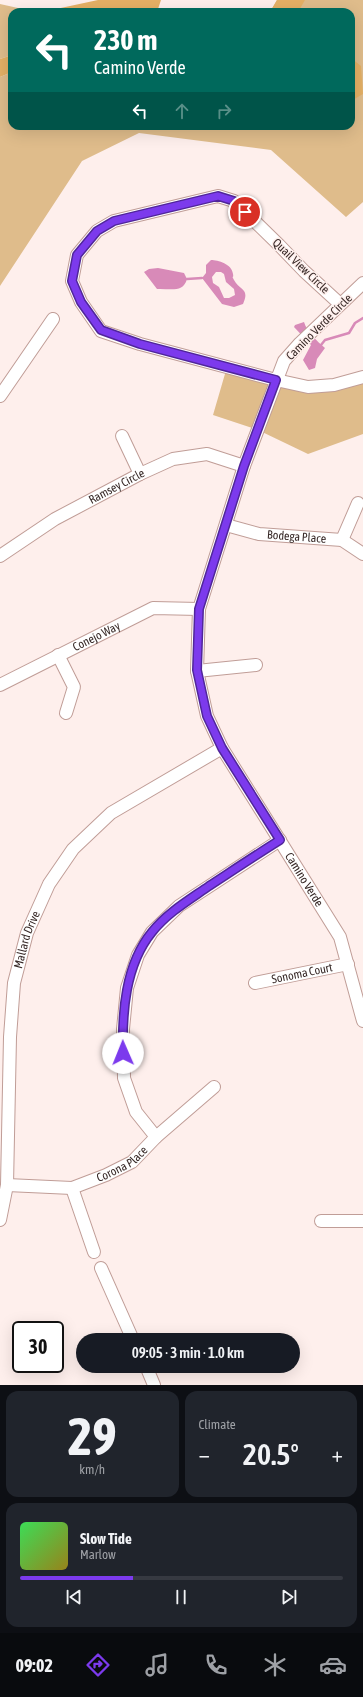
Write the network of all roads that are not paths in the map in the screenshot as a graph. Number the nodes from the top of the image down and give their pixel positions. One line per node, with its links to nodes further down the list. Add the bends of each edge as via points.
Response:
1 (363, 282): 2 (street, Camino Verde Circle)
2 (340, 304): 5 (street, Camino Verde Circle, via 284,361); 5 (street, Quail View Circle, via 234,201 218,196 114,221 97,231 77,255 72,281 81,302 101,330 140,344)
3 (53, 319): 6 (street)
4 (363, 377): 5 (street, via 334,385 308,387)
5 (276, 380): 8 (street, Camino Verde)
6 (0, 396)
7 (122, 436): 9 (street)
8 (244, 466): 9 (street, Ramsey Circle, via 207,454 173,458); 11 (street, Camino Verde)
9 (140, 474): 14 (street, Ramsey Circle, via 55,519)
10 (358, 503): 12 (street)
11 (226, 526): 12 (street, Bodega Place, via 259,534); 15 (street, Camino Verde)
12 (342, 540): 13 (street, Bodega Place)
13 (363, 554)
14 (0, 556)
15 (199, 609): 16 (street, Conejo Way, via 154,608); 18 (street, Camino Verde)
16 (58, 655): 19 (street, Conejo Way); 20 (street, via 74,687)
17 (256, 665): 18 (street)
18 (197, 670): 21 (street, Camino Verde, via 207,716)
19 (0, 685)
20 (66, 713)
21 (222, 748): 22 (street, Camino Verde); 26 (street, Mallard Drive, via 111,813 73,849 49,884 27,933 14,984)
22 (280, 840): 23 (street, Camino Verde, via 340,937); 28 (street, via 179,906 152,932 138,955 127,988 122,1029 124,1078 136,1112)
23 (348, 964): 24 (street, Sonoma Court); 25 (street, Camino Verde)
24 (256, 983)
25 (363, 1019)
26 (5, 1037): 29 (street, Mallard Drive)
27 (214, 1086): 28 (street, Corona Place)
28 (156, 1137): 30 (street, Corona Place, via 132,1162)
29 (7, 1185): 30 (street, Corona Place); 31 (street, Mallard Drive)
30 (72, 1188): 34 (street)
31 (0, 1220)
32 (321, 1221): 33 (street)
33 (363, 1221)
34 (94, 1252)
35 (101, 1268): 36 (street)
36 (130, 1333)
37 (149, 1373): 38 (street)
38 (154, 1385)

